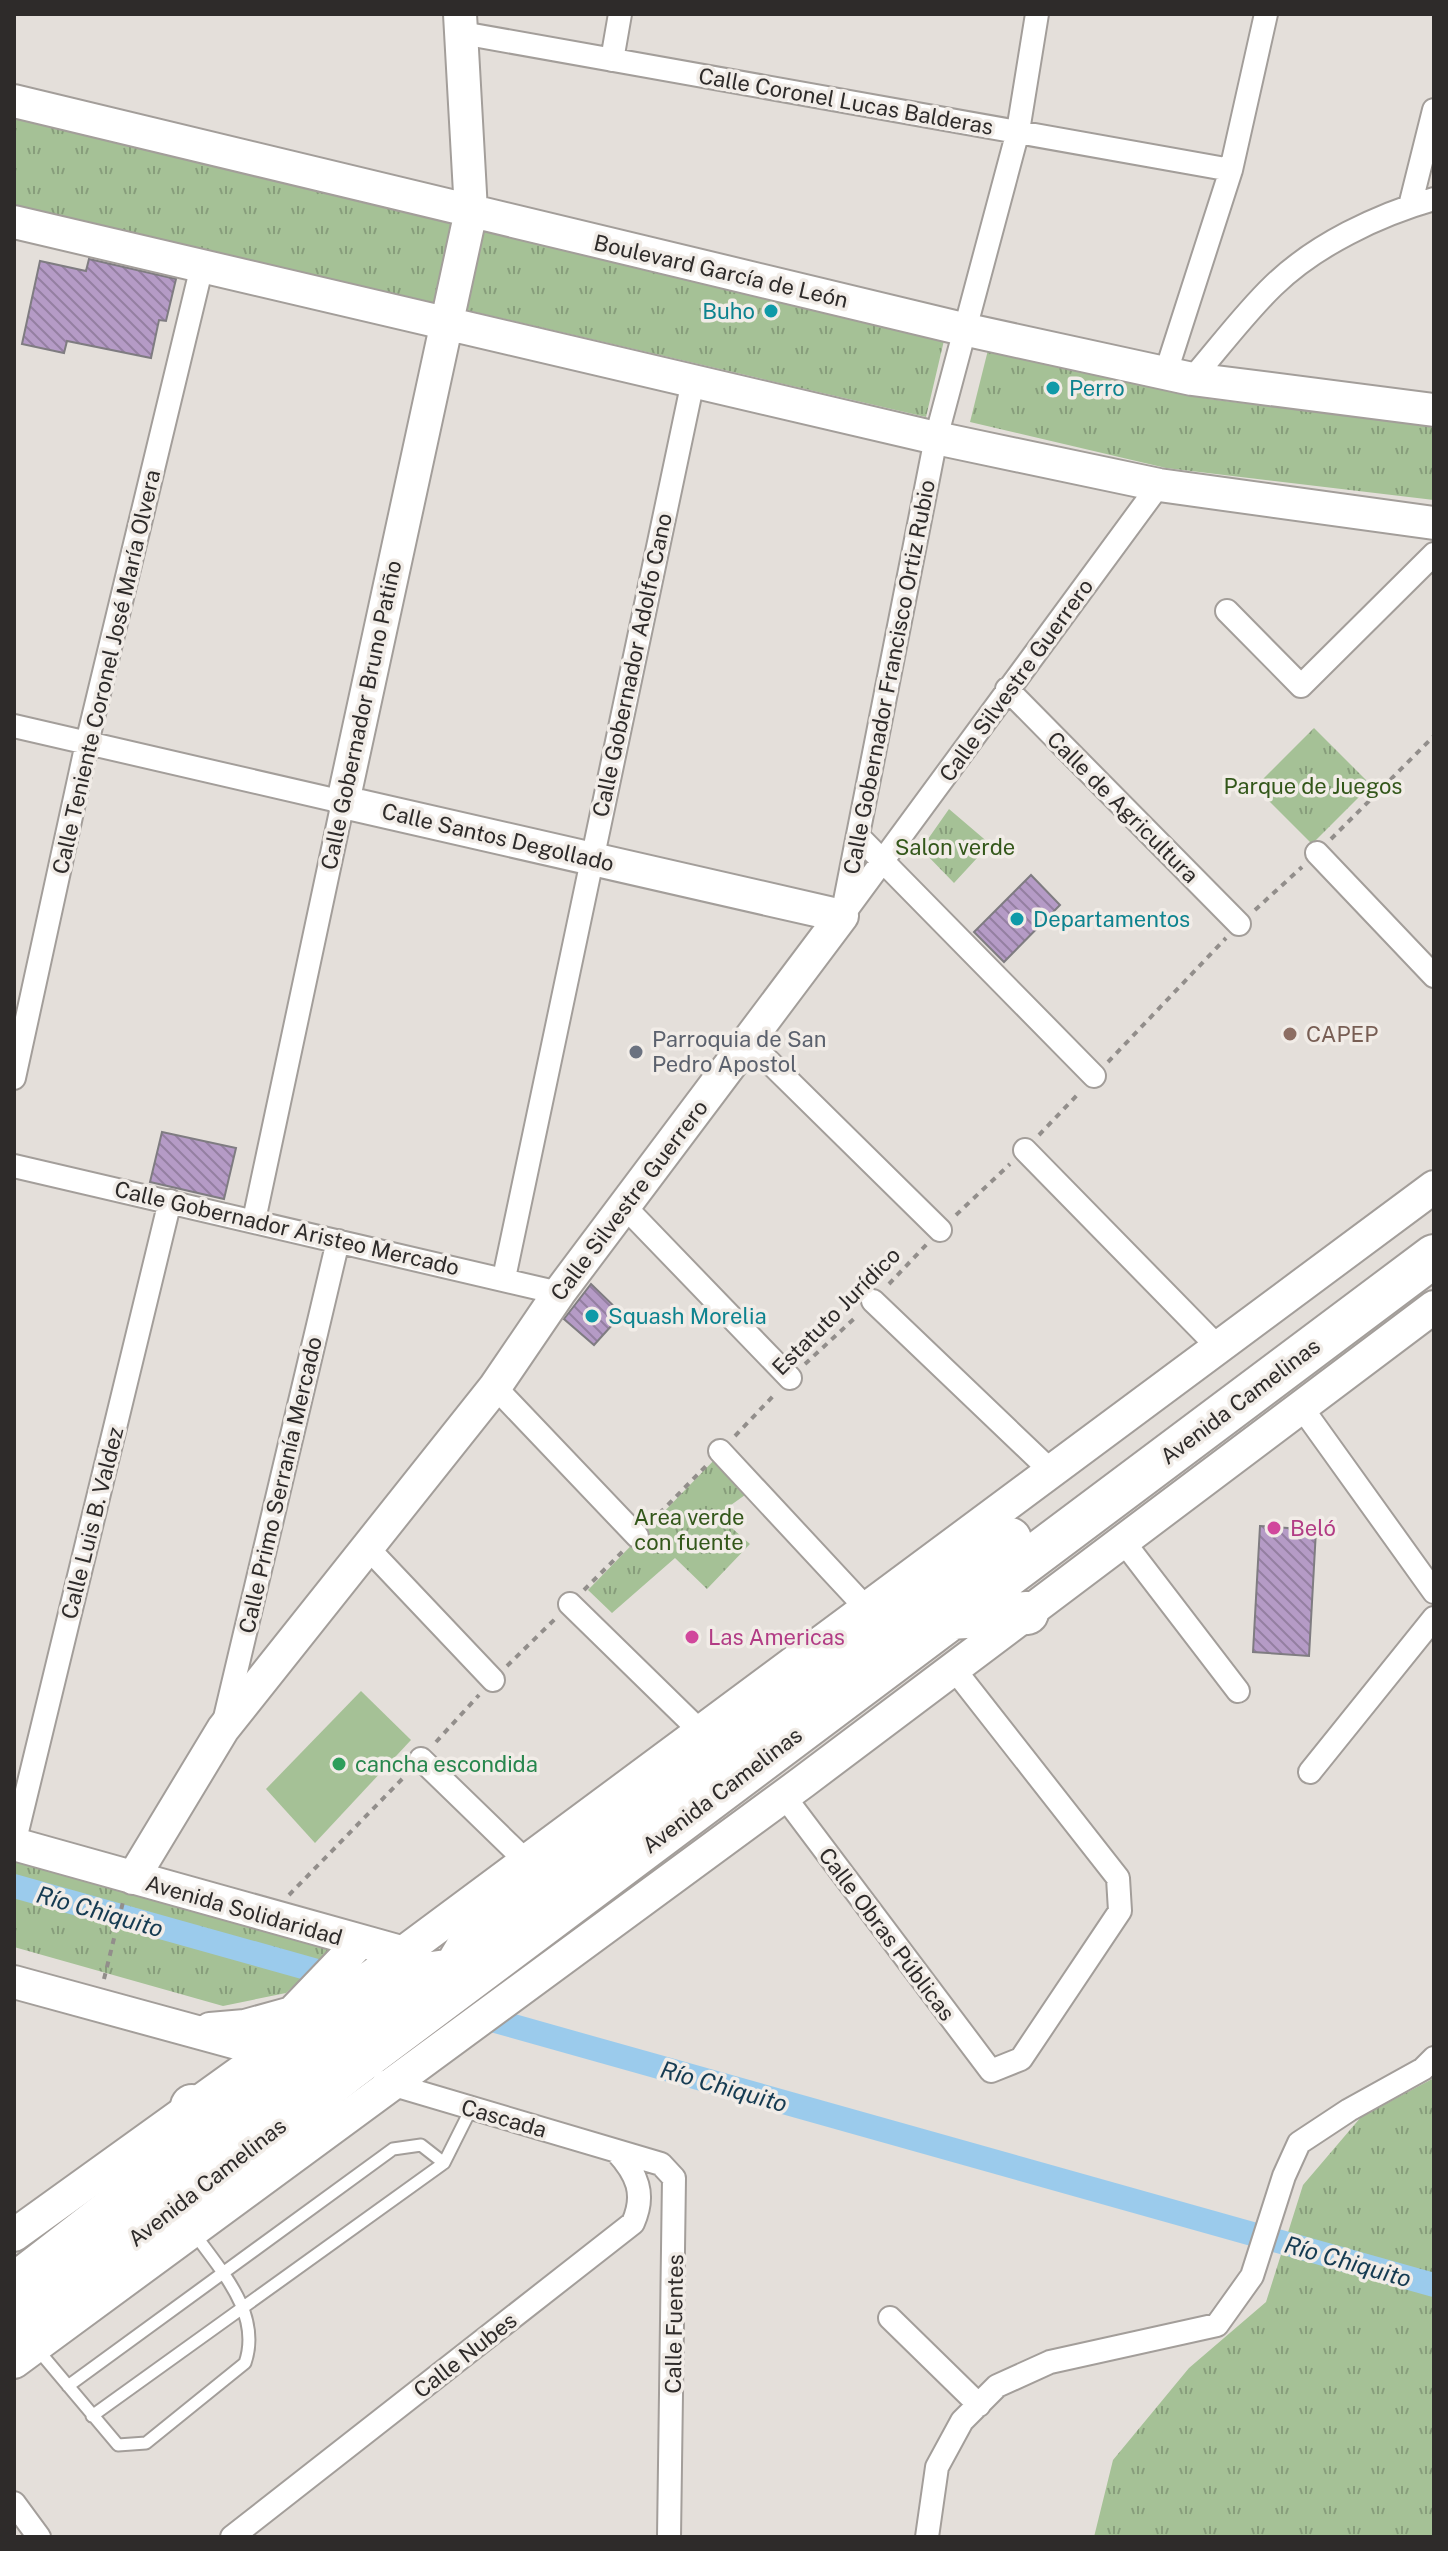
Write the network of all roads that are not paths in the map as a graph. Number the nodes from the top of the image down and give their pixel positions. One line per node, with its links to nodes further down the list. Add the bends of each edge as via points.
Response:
1 (620, 14): 5 (street)
2 (1037, 14): 8 (street, Calle Gobernador Francisco Ortiz Rubio)
3 (1266, 14): 9 (street)
4 (461, 24): 5 (street, Calle Coronel Lucas Balderas); 12 (street, Calle Gobernador Bruno Patiño)
5 (612, 60): 8 (street, Calle Coronel Lucas Balderas)
6 (14, 101): 12 (street, Boulevard García de León)
7 (1434, 110): 11 (street)
8 (1018, 131): 9 (street, Calle Coronel Lucas Balderas); 16 (street, Calle Gobernador Francisco Ortiz Rubio)
9 (1231, 170): 17 (street)
10 (1434, 199): 11 (street)
11 (1410, 206): 17 (street, via 1335,240 1274,285)
12 (471, 211): 15 (street, Calle Gobernador Bruno Patiño); 16 (street, Boulevard García de León)
13 (14, 222): 14 (street)
14 (202, 266): 15 (street); 27 (street, Calle Teniente Coronel José María Olvera)
15 (445, 323): 18 (street); 28 (street, Calle Gobernador Bruno Patiño)
16 (963, 329): 17 (street, Boulevard García de León); 20 (street, Calle Gobernador Francisco Ortiz Rubio)
17 (1179, 375): 19 (street, Boulevard García de León)
18 (693, 381): 20 (street); 31 (street, Calle Gobernador Adolfo Cano)
19 (1434, 410)
20 (936, 438): 21 (street); 29 (street, Calle Gobernador Francisco Ortiz Rubio)
21 (1159, 485): 22 (street); 25 (street, Calle Silvestre Guerrero)
22 (1434, 523)
23 (1434, 554): 24 (street, via 1301,686)
24 (1227, 611)
25 (1007, 689): 32 (street, Calle Silvestre Guerrero); 34 (street, Calle de Agricultura)
26 (14, 726): 27 (street, Calle Santos Degollado)
27 (87, 743): 28 (street, Calle Santos Degollado); 38 (street, Calle Teniente Coronel José María Olvera)
28 (343, 802): 31 (street, Calle Santos Degollado); 44 (street, Calle Gobernador Bruno Patiño)
29 (858, 836): 32 (street); 33 (street, Calle Gobernador Francisco Ortiz Rubio)
30 (1317, 853): 35 (street)
31 (590, 858): 33 (street, Calle Santos Degollado); 49 (street, Calle Gobernador Adolfo Cano)
32 (884, 861): 33 (street, Calle Silvestre Guerrero); 37 (street)
33 (842, 916): 36 (street, Calle Silvestre Guerrero)
34 (1239, 924)
35 (1434, 976)
36 (747, 1040): 43 (street, Calle Silvestre Guerrero); 46 (street)
37 (1094, 1076)
38 (14, 1078)
39 (1025, 1150): 53 (street)
40 (14, 1166): 42 (street, Calle Gobernador Aristeo Mercado)
41 (1434, 1187): 53 (street, Avenida Camelinas)
42 (170, 1201): 44 (street, Calle Gobernador Aristeo Mercado); 77 (street, Calle Luis B. Valdez)
43 (625, 1207): 50 (street, Calle Silvestre Guerrero); 54 (street)
44 (254, 1220): 47 (street, Calle Gobernador Aristeo Mercado)
45 (1434, 1225): 64 (highway, Avenida Camelinas)
46 (940, 1230)
47 (338, 1241): 49 (street, Calle Gobernador Aristeo Mercado); 72 (street, Calle Primo Serranía Mercado)
48 (1434, 1256): 64 (highway, Avenida Camelinas)
49 (504, 1278): 50 (street, Calle Gobernador Aristeo Mercado)
50 (559, 1293): 55 (street, Calle Silvestre Guerrero)
51 (873, 1301): 58 (street)
52 (1434, 1307): 56 (street, Avenida Camelinas)
53 (1217, 1346): 58 (street, Avenida Camelinas)
54 (790, 1378)
55 (495, 1387): 59 (street); 61 (street, Calle Silvestre Guerrero)
56 (1302, 1408): 60 (street, Avenida Camelinas); 63 (street)
57 (720, 1451): 66 (street)
58 (1052, 1472): 62 (street, Avenida Camelinas)
59 (637, 1536)
60 (1123, 1541): 67 (street, Avenida Camelinas); 71 (street)
61 (365, 1545): 70 (street); 72 (street, Calle Silvestre Guerrero)
62 (900, 1584): 64 (highway); 66 (street, Avenida Camelinas)
63 (1434, 1592)
64 (950, 1600): 67 (highway); 81 (highway, Avenida Camelinas)
65 (570, 1604): 73 (street)
66 (868, 1610): 73 (street, Avenida Camelinas)
67 (1027, 1613): 69 (street, Avenida Camelinas)
68 (1434, 1618): 75 (street)
69 (954, 1669): 76 (street, Avenida Camelinas); 76 (street, Calle Obras Públicas, via 1118,1878 1120,1911 1021,2059 991,2071)
70 (493, 1680)
71 (1238, 1691)
72 (223, 1729): 79 (street, Calle Silvestre Guerrero)
73 (699, 1730): 78 (street, Avenida Camelinas)
74 (421, 1759): 78 (street)
75 (1310, 1772)
76 (784, 1796): 84 (street, Avenida Camelinas, via 421,2063)
77 (14, 1844): 79 (street, Avenida Solidaridad)
78 (526, 1861): 81 (street, Avenida Camelinas)
79 (130, 1883): 80 (street, Avenida Solidaridad)
80 (357, 1945): 81 (street, Avenida Solidaridad); 84 (street)
81 (433, 1971): 84 (highway, Avenida Camelinas)
82 (14, 1982): 83 (street)
83 (192, 2030): 84 (street); 84 (street, via 245,2026)
84 (325, 2051): 86 (street, Avenida Camelinas); 87 (street, Cascada); 89 (highway, Avenida Camelinas); 91 (street, Avenida Camelinas); 97 (highway, Avenida Camelinas)
85 (1434, 2058): 99 (street, via 1299,2143 1252,2276 1217,2325 1050,2362 997,2386)
86 (192, 2106): 89 (highway); 92 (street, Avenida Camelinas)
87 (471, 2109): 88 (street, Cascada); 90 (lane)
88 (616, 2151): 103 (street, Calle Nubes, via 633,2170 641,2191 633,2223); 104 (street, Calle Fuentes, via 661,2164 674,2178)
89 (180, 2159): 94 (highway, Avenida Camelinas)
90 (444, 2163): 93 (lane, via 421,2145 393,2149); 95 (lane)
91 (191, 2229): 93 (lane); 97 (street, Avenida Camelinas)
92 (14, 2235)
93 (224, 2274): 95 (lane); 98 (lane)
94 (14, 2285)
95 (245, 2307): 100 (lane); 100 (lane, via 250,2349 245,2363 146,2443 118,2445)
96 (890, 2318): 99 (street)
97 (21, 2345): 98 (lane)
98 (68, 2386): 100 (lane)
99 (979, 2405): 105 (street, via 962,2421 937,2467)
100 (92, 2416)
101 (14, 2503): 102 (street)
102 (39, 2537)
103 (232, 2537)
104 (669, 2537)
105 (927, 2537)

